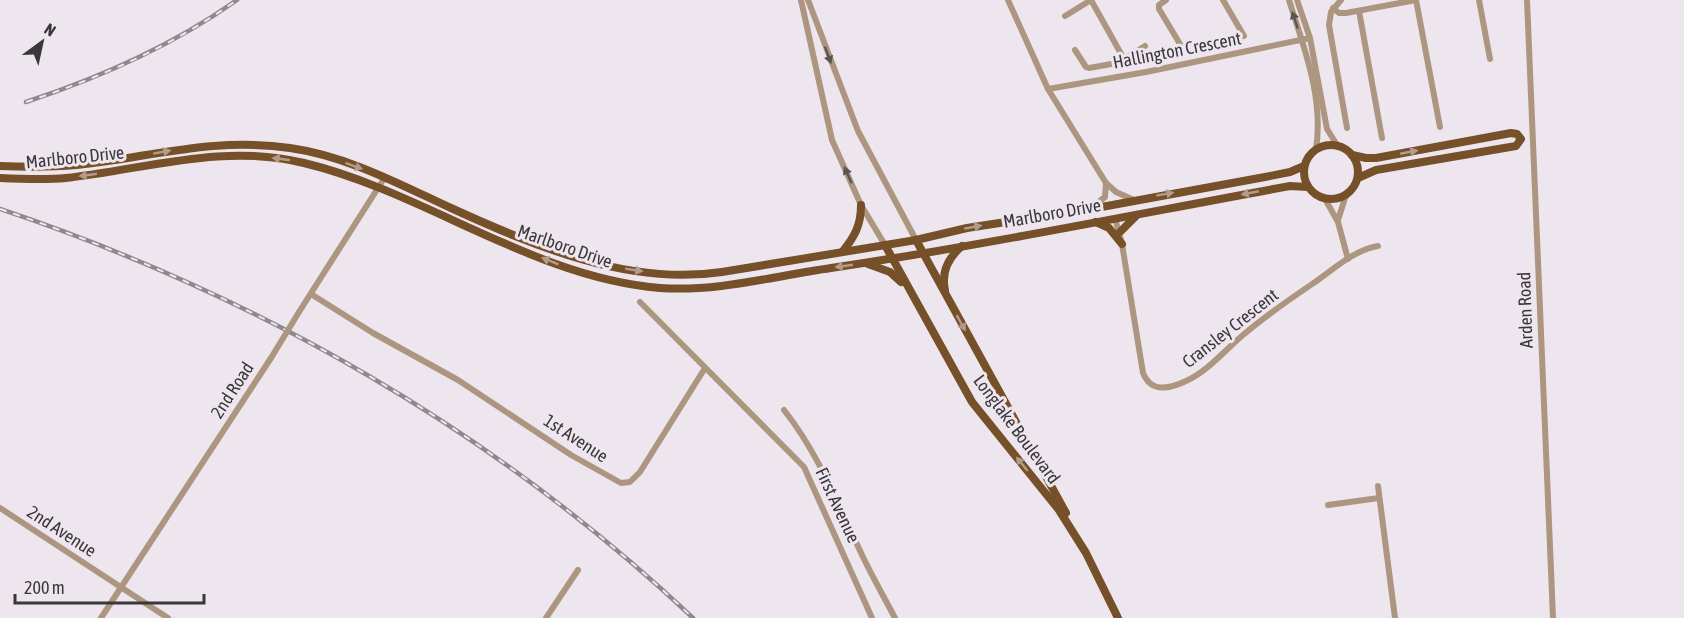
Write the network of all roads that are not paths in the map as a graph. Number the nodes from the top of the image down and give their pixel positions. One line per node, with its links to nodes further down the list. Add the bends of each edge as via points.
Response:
1 (801, 0): 42 (street, one-way to 1, via 832,140)
2 (808, 0): 49 (street, one-way to 49, via 858,131)
3 (1008, 0): 24 (street)
4 (1091, 0): 15 (street); 22 (street)
5 (1166, 0): 20 (street, via 1159,9)
6 (1223, 0): 16 (street)
7 (1289, 0): 18 (street, one-way to 7)
8 (1297, 0): 17 (street)
9 (1341, 0): 13 (street)
10 (1416, 0): 14 (street); 25 (street)
11 (1479, 0): 23 (street)
12 (1527, 0): 80 (street, Arden Road)
13 (1333, 8): 14 (street, via 1340,13); 26 (street, via 1329,25)
14 (1359, 11): 27 (street)
15 (1065, 16)
16 (1244, 36)
17 (1310, 38): 18 (street, Hallington Crescent); 28 (street, via 1328,129)
18 (1302, 40): 24 (street, Hallington Crescent); 29 (street, via 1318,116)
19 (1145, 46): 22 (street)
20 (1183, 49)
21 (1074, 50): 22 (street, via 1089,68)
22 (1124, 58)
23 (1490, 59)
24 (1048, 89): 36 (street)
25 (1440, 127)
26 (1347, 128)
27 (1382, 138)
28 (1337, 145): 29 (main road); 30 (main road)
29 (1316, 149): 32 (main road)
30 (1352, 155): 35 (main road); 35 (main road, one-way to 35, via 1376,158 1511,133 1521,139 1516,146 1376,170)
31 (0, 166): 33 (main road, Marlboro Drive, one-way to 33, via 76,165 183,148 238,144 312,152)
32 (1304, 166): 37 (main road); 41 (main road, Marlboro Drive, one-way to 32, via 1282,174)
33 (385, 177): 38 (street, 2nd Road); 54 (main road, Marlboro Drive, one-way to 54, via 543,247 636,270 708,274)
34 (0, 178): 38 (main road, Marlboro Drive, one-way to 34, via 301,162 231,156 63,178)
35 (1358, 178): 39 (main road)
36 (1106, 183): 41 (street); 43 (street, via 1105,196)
37 (1308, 187): 40 (main road); 44 (main road, Marlboro Drive, one-way to 44, via 1290,186)
38 (377, 188): 58 (main road, Marlboro Drive, one-way to 38, via 727,286 669,288 628,283 565,267); 60 (street, 2nd Road)
39 (1346, 195): 40 (main road); 47 (street)
40 (1325, 199): 47 (street)
41 (1134, 200): 43 (main road, Marlboro Drive)
42 (861, 205): 51 (street); 54 (main road, via 857,231)
43 (1092, 208): 45 (main road, via 1107,210); 49 (main road, Marlboro Drive, one-way to 43)
44 (1140, 213): 45 (main road, Marlboro Drive); 48 (main road)
45 (1115, 218): 46 (main road, Marlboro Drive); 48 (street, Cransley Crescent)
46 (1095, 222): 50 (main road, via 1109,228); 52 (main road, Marlboro Drive)
47 (1338, 222): 57 (street)
48 (1120, 232): 50 (street, Cransley Crescent)
49 (916, 240): 51 (main road, Marlboro Drive); 55 (main road, Longlake Boulevard)
50 (1122, 244): 57 (street, Cransley Crescent, via 1143,373 1150,385 1156,387 1194,377 1255,325)
51 (885, 245): 54 (main road, Marlboro Drive); 56 (main road, Longlake Boulevard)
52 (963, 246): 55 (main road, Marlboro Drive); 61 (main road, via 946,267 944,286)
53 (1378, 246): 57 (street, Cransley Crescent)
54 (843, 251)
55 (923, 253): 56 (main road, Marlboro Drive); 61 (main road, Longlake Boulevard)
56 (891, 259): 58 (main road, Marlboro Drive); 59 (main road, Longlake Boulevard)
57 (1348, 259)
58 (864, 263): 59 (main road, via 890,272)
59 (908, 288): 69 (main road, Longlake Boulevard, one-way to 59, via 972,402)
60 (311, 294): 63 (street, 1st Avenue, via 458,380 571,455 621,483 630,482 640,472); 71 (street, 2nd Road, bridge)
61 (949, 301): 69 (main road, Longlake Boulevard, one-way to 69)
62 (640, 302): 63 (street)
63 (705, 368): 75 (street, First Avenue, via 804,467)
64 (784, 410): 76 (street, via 821,467)
65 (1378, 486): 66 (street)
66 (1379, 498): 67 (street); 79 (street)
67 (1328, 506)
68 (0, 508): 71 (street, 2nd Avenue)
69 (1061, 508): 77 (main road, Longlake Boulevard); 78 (main road, Longlake Boulevard)
70 (578, 570): 74 (street)
71 (121, 587): 72 (street, 2nd Road); 73 (street, 2nd Avenue)
72 (101, 618)
73 (168, 618)
74 (546, 618)
75 (872, 618)
76 (895, 618)
77 (1118, 618)
78 (1125, 618)
79 (1395, 618)
80 (1553, 618)

